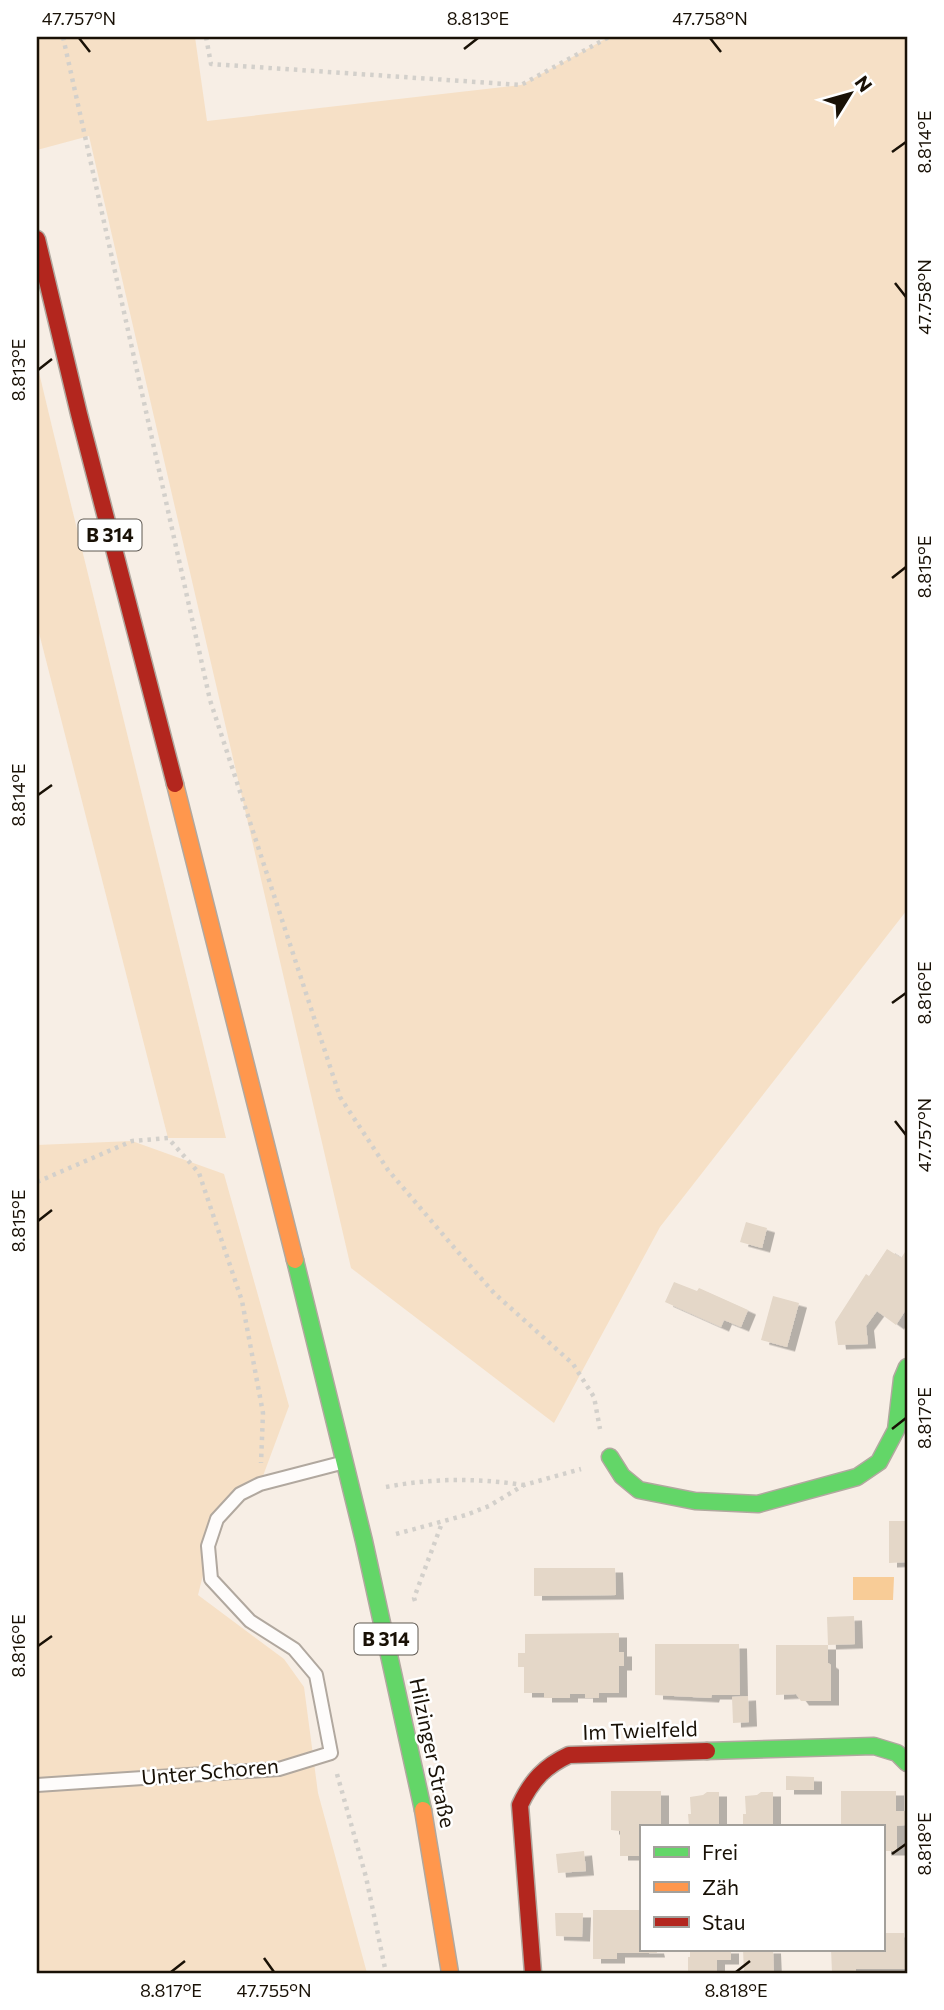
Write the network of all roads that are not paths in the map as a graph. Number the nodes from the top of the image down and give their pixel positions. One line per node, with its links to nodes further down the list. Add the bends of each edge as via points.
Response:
1 (37, 239): 4 (main road, B 314)
2 (907, 1367): 3 (main road, via 896,1430 879,1462 858,1477 758,1504 695,1500 639,1490 622,1476)
3 (610, 1457)
4 (345, 1462): 6 (lane, Unter Schoren, via 260,1484 240,1494 217,1519 208,1546 211,1579 250,1621 294,1649 316,1675 331,1753 279,1769); 7 (main road, Hilzinger Straße / B 314, via 427,1829)
5 (907, 1763): 8 (main road, Im Twielfeld, via 897,1753 874,1746 569,1755 552,1761 527,1787 520,1805)
6 (37, 1785)
7 (450, 1973)
8 (533, 1973)

